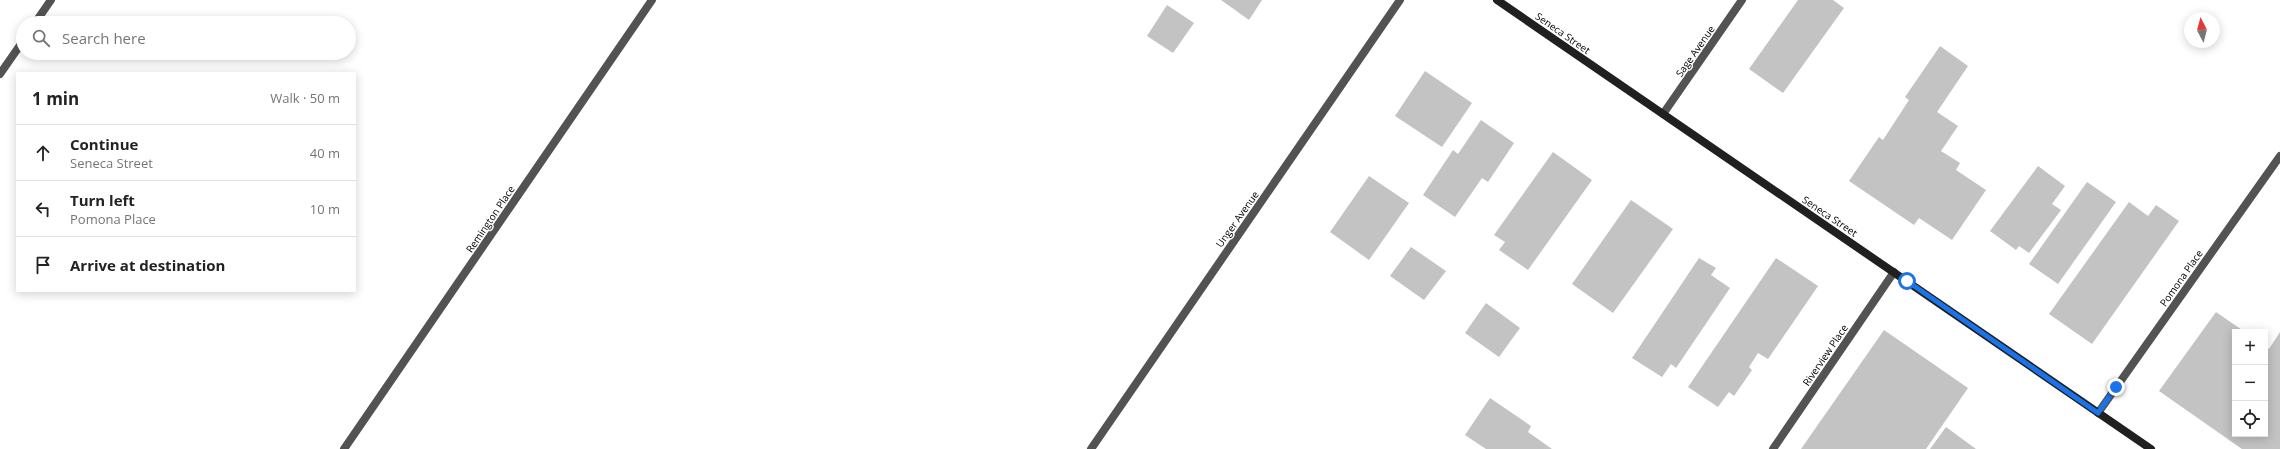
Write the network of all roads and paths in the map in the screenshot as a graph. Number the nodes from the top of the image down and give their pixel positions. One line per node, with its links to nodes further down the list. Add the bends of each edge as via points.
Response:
1 (51, 0): 6 (street)
2 (652, 0): 13 (street, Remington Place)
3 (1400, 0): 14 (street, Unger Avenue)
4 (1497, 0): 9 (main road, Seneca Street)
5 (1742, 0): 9 (street, Sage Avenue)
6 (40, 16)
7 (16, 51): 8 (street)
8 (0, 74)
9 (1663, 114): 11 (main road, Seneca Street)
10 (2280, 156): 12 (street, Pomona Place)
11 (1894, 272): 12 (main road, Seneca Street); 15 (street, Riverview Place)
12 (2098, 413): 16 (main road, Seneca Street)
13 (344, 449)
14 (1091, 449)
15 (1773, 449)
16 (2151, 449)

